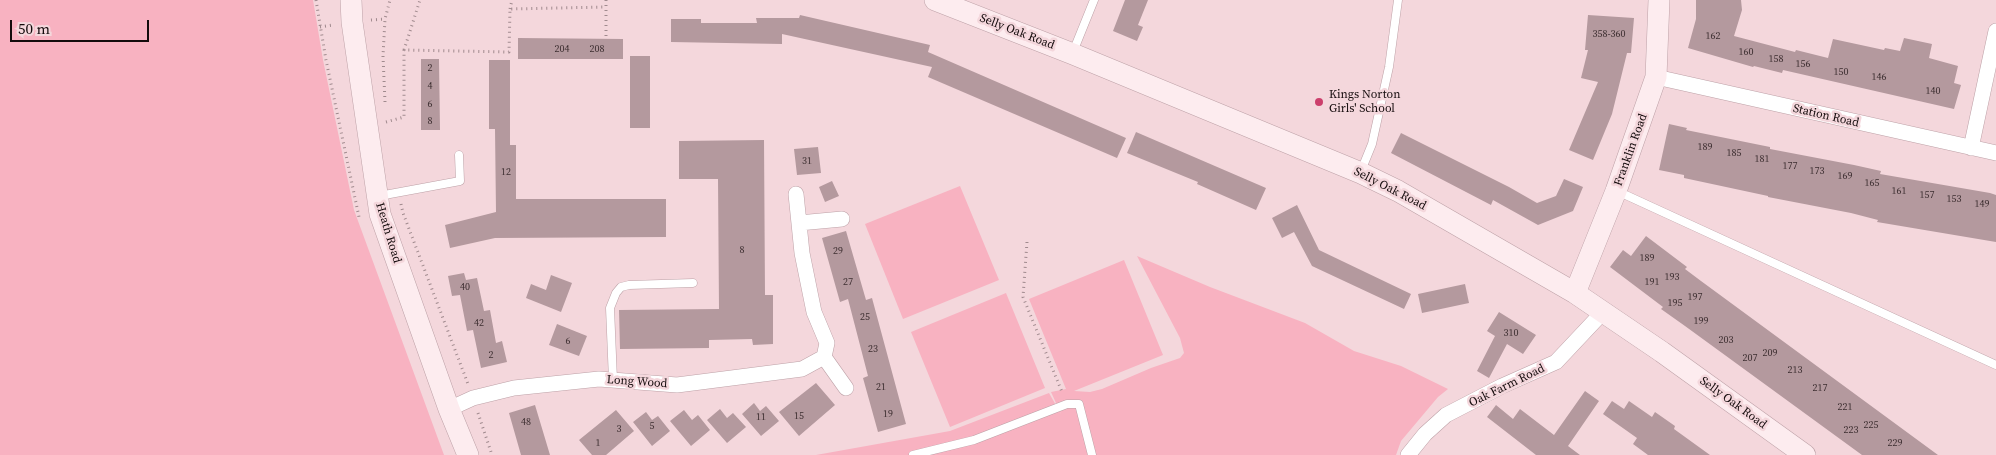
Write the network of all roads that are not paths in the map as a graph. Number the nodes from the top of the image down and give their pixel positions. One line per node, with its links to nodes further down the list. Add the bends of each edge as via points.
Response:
1 (351, 0): 15 (street, Heath Road)
2 (935, 0): 7 (street, Selly Oak Road)
3 (1094, 0): 7 (lane)
4 (1398, 0): 12 (lane, via 1389,67 1372,144)
5 (1659, 0): 8 (street, Franklin Road)
6 (1996, 31): 9 (street)
7 (1073, 54): 12 (street, Selly Oak Road)
8 (1656, 77): 9 (street, Station Road); 13 (street, Franklin Road)
9 (1971, 148): 10 (street, Station Road)
10 (1996, 152)
11 (459, 155): 15 (lane, via 460,182)
12 (1361, 173): 19 (street, Selly Oak Road, via 1398,190)
13 (1616, 190): 19 (street, Franklin Road); 22 (lane)
14 (796, 194): 17 (street)
15 (377, 196): 25 (street, Heath Road, via 380,214)
16 (842, 219): 17 (street)
17 (799, 223): 21 (street, via 814,312 827,342)
18 (693, 283): 23 (lane, via 629,285 616,293 610,308)
19 (1575, 293): 20 (street, Selly Oak Road)
20 (1603, 312): 29 (street, Oak Farm Road, via 1556,362 1446,415); 30 (street, Selly Oak Road)
21 (824, 357): 23 (street, Long Wood, via 802,369 677,385); 24 (street)
22 (1996, 365)
23 (613, 380): 25 (street, Long Wood, via 514,388 473,398)
24 (846, 388)
25 (449, 409): 26 (street, Heath Road)
26 (468, 455)
27 (913, 455): 28 (lane, via 974,440 1068,404 1079,404)
28 (1092, 455)
29 (1408, 455)
30 (1805, 455)

